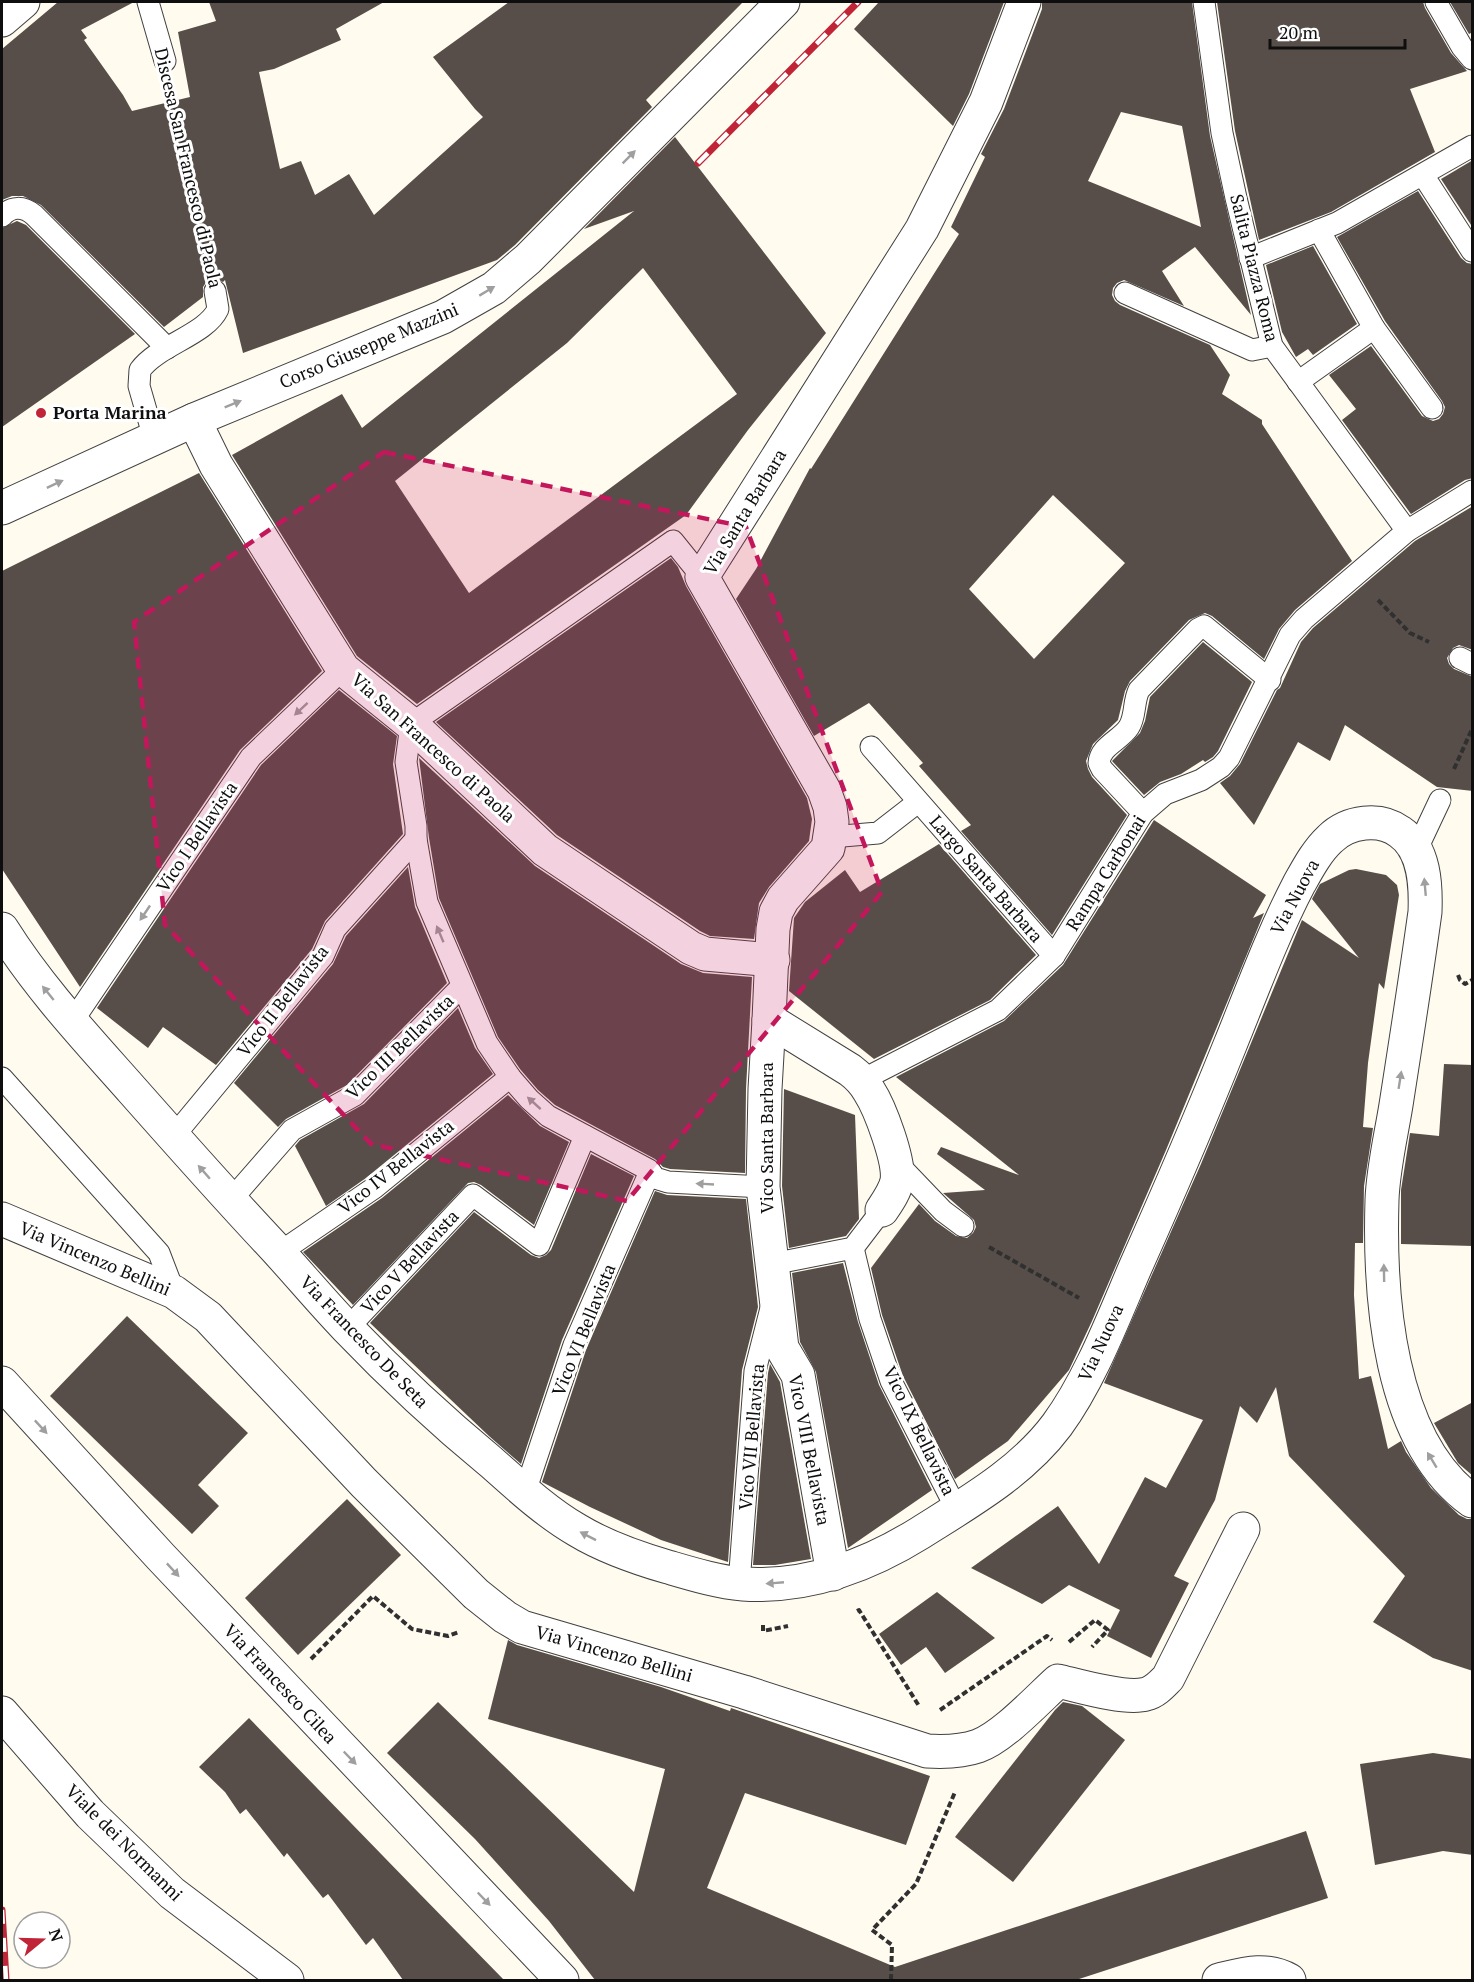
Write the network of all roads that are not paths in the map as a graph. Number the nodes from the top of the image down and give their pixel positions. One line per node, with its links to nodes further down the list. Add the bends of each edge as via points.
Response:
1 (22, 2): 7 (street)
2 (148, 2): 9 (lane, Discesa San Francesco di Paola)
3 (783, 2): 23 (street, Corso Giuseppe Mazzini, one-way to 3, via 443,317 494,288 528,259)
4 (1024, 2): 28 (street, Via Santa Barbara, via 986,102 922,229)
5 (1204, 2): 15 (lane, Salita Piazza Roma, via 1222,133)
6 (1436, 2): 8 (lane)
7 (2, 20)
8 (1473, 59)
9 (165, 61)
10 (1473, 146): 11 (lane)
11 (1423, 175): 13 (lane); 14 (lane)
12 (2, 216): 20 (lane, via 19,208 34,215)
13 (1319, 230): 15 (lane); 18 (lane)
14 (1473, 251)
15 (1250, 258): 19 (lane, Salita Piazza Roma)
16 (215, 291): 20 (lane, Discesa San Francesco di Paola, via 218,309 211,320)
17 (1125, 293): 19 (lane, via 1251,350)
18 (1374, 328): 21 (lane); 22 (lane)
19 (1272, 346): 21 (lane, Salita Piazza Roma)
20 (167, 348): 24 (lane, Discesa San Francesco di Paola, via 144,364 138,378)
21 (1298, 382): 27 (lane, Salita Piazza Roma)
22 (1432, 408)
23 (194, 420): 24 (street, Corso Giuseppe Mazzini); 29 (street, Via San Francesco di Paola, via 216,465)
24 (154, 438): 26 (street, Corso Giuseppe Mazzini, one-way to 24)
25 (1473, 491): 27 (lane, Rampa Carbonai)
26 (2, 508)
27 (1407, 531): 30 (lane, Rampa Carbonai, via 1290,635)
28 (702, 576): 31 (lane, via 673,541); 36 (street, Via Santa Barbara, via 824,790 830,807)
29 (344, 669): 31 (street, Via San Francesco di Paola); 44 (lane, Vico I Bellavista, one-way to 44, via 250,757)
30 (1270, 680): 35 (lane, Rampa Carbonai, via 1221,767 1201,780 1165,794); 35 (lane, via 1204,626 1154,675 1135,697 1128,728 1102,753 1099,763)
31 (411, 724): 37 (lane, via 406,762); 41 (street, Via San Francesco di Paola, via 545,850 691,948 705,954)
32 (871, 747): 34 (lane, Largo Santa Barbara)
33 (1440, 800): 38 (lane)
34 (918, 802): 36 (lane, Largo Santa Barbara, via 878,833); 40 (lane, Largo Santa Barbara)
35 (1143, 813): 40 (lane, Rampa Carbonai)
36 (831, 837): 41 (street, via 820,859 776,912)
37 (416, 839): 42 (lane, one-way to 37, via 427,902); 49 (lane, Vico II Bellavista, via 335,929 323,956)
38 (1416, 851): 64 (street, Via Nuova, one-way to 38, via 1437,1469 1410,1416 1389,1332 1384,1286 1382,1198 1425,912 1426,891); 65 (street, Via Nuova, via 1395,828 1364,823 1338,832 1312,861 1281,918 1196,1128 1076,1395 1056,1426 1025,1460)
39 (2, 929): 44 (street, Via Francesco De Seta, one-way to 39)
40 (1054, 956): 47 (lane, Rampa Carbonai, via 998,1010)
41 (773, 960): 43 (street, Vico Santa Barbara)
42 (462, 986): 45 (lane, via 487,1043); 53 (lane, Vico III Bellavista, via 355,1095 292,1130)
43 (769, 1020): 47 (street); 52 (street, Vico Santa Barbara)
44 (72, 1023): 49 (street, Via Francesco De Seta)
45 (510, 1077): 48 (lane, one-way to 45, via 548,1116); 58 (lane, Vico IV Bellavista, via 374,1188)
46 (2, 1078): 60 (lane, via 159,1253)
47 (862, 1080): 50 (street)
48 (585, 1136): 51 (lane); 61 (lane, Vico V Bellavista, via 539,1245 473,1195)
49 (173, 1137): 53 (street, Via Francesco De Seta, one-way to 49)
50 (897, 1163): 54 (street, via 897,1181); 56 (lane)
51 (651, 1173): 52 (lane, one-way to 51, via 668,1182); 63 (lane, Vico VI Bellavista, via 574,1345)
52 (763, 1187): 59 (street, Vico Santa Barbara)
53 (230, 1201): 58 (street, Via Francesco De Seta)
54 (882, 1210): 57 (lane)
55 (2, 1219): 60 (street, Via Vincenzo Bellini)
56 (963, 1226)
57 (853, 1248): 59 (lane); 65 (lane, Vico IX Bellavista, via 870,1319 891,1380)
58 (279, 1253): 61 (street, Via Francesco De Seta)
59 (773, 1278): 67 (street, Vico VIII Bellavista, via 782,1348 798,1375); 68 (lane, Vico VII Bellavista, via 755,1371)
60 (174, 1292): 66 (street, Via Vincenzo Bellini, via 208,1317 364,1483 476,1594 522,1627 927,1751 980,1746 1058,1682 1130,1696 1158,1688 1168,1677)
61 (347, 1329): 63 (street, Via Francesco De Seta, via 440,1419)
62 (2, 1383): 71 (street, Via Francesco Cilea, one-way to 71)
63 (525, 1492): 68 (street, Via Francesco De Seta, one-way to 63, via 693,1575 610,1547 574,1529)
64 (1473, 1501)
65 (957, 1510): 67 (street, Via Nuova, via 904,1543)
66 (1243, 1529)
67 (833, 1574): 68 (street, Via Francesco De Seta, one-way to 68)
68 (752, 1584)
69 (2, 1713): 70 (street, Viale dei Normanni, via 90,1814 172,1893)
70 (287, 1980)
71 (562, 1980)
72 (1220, 1980): 73 (street, via 1260,1971)
73 (1289, 1980)

